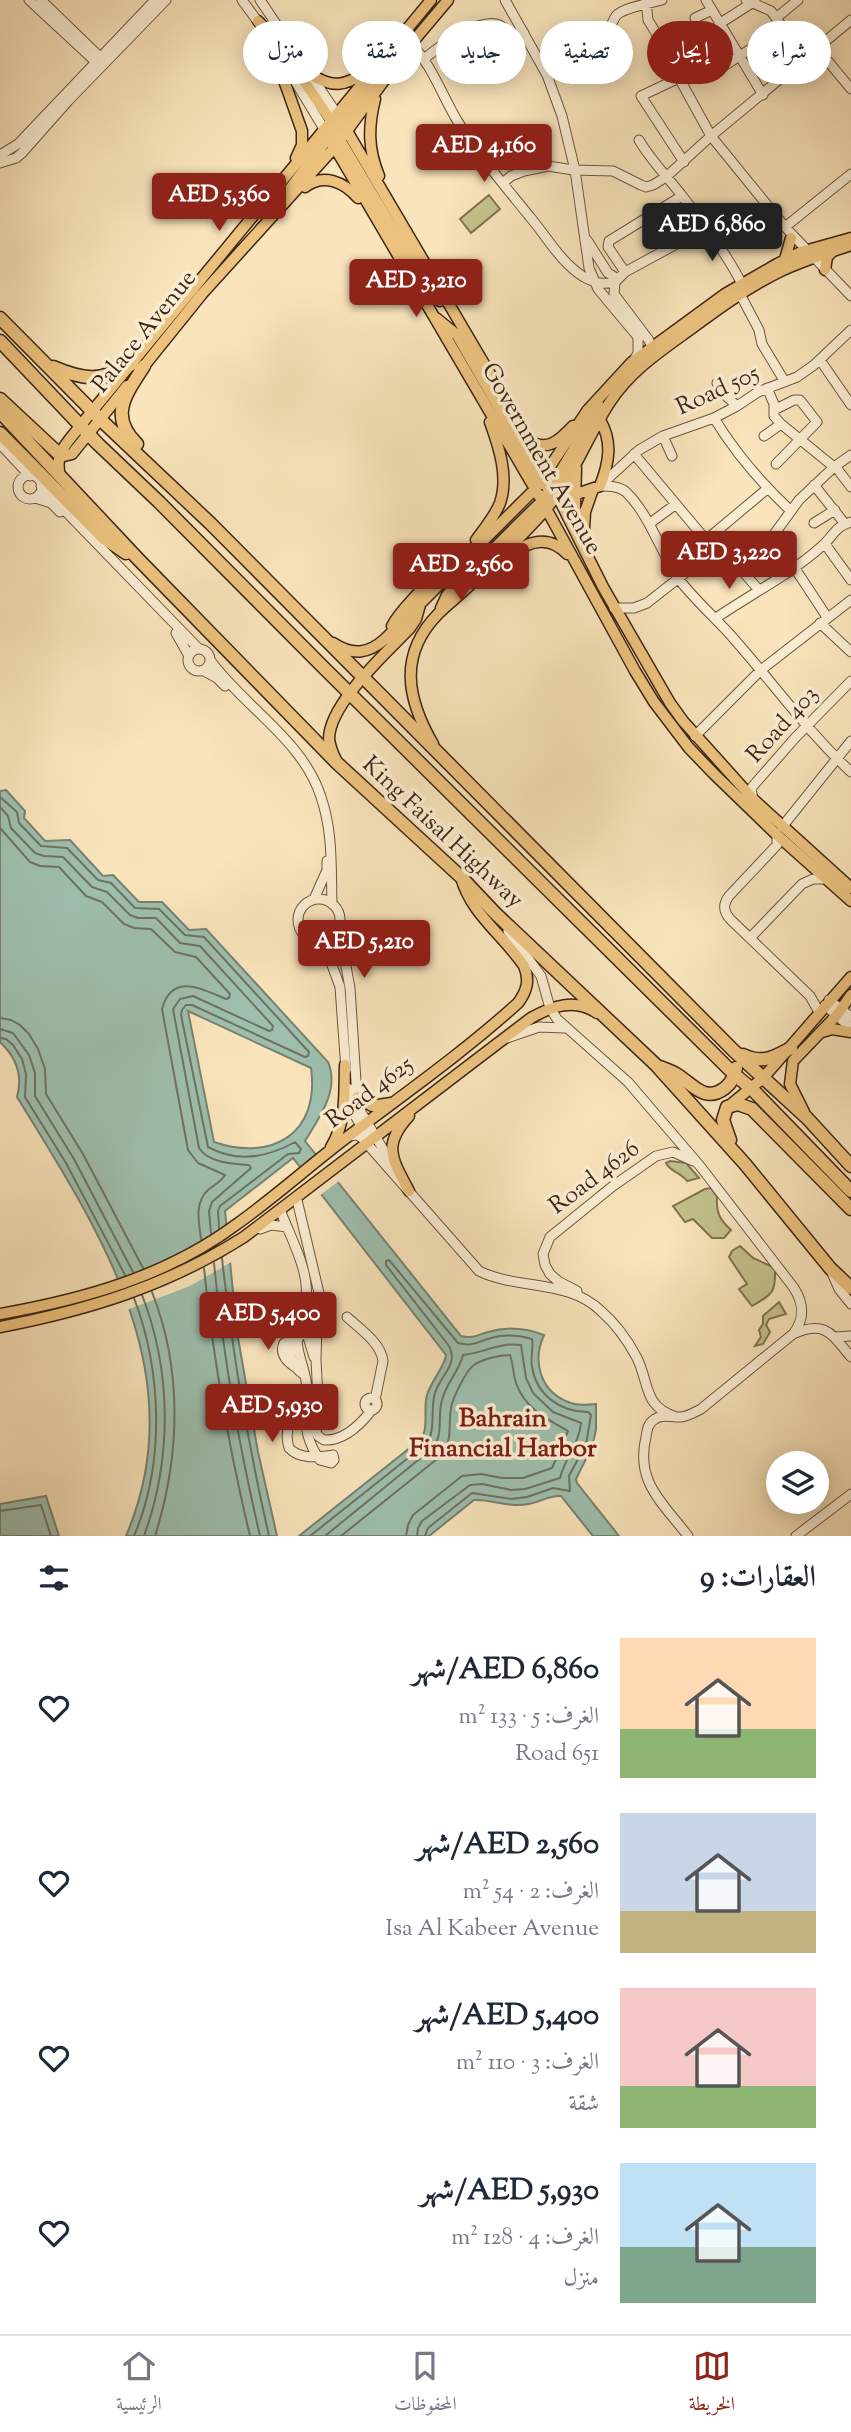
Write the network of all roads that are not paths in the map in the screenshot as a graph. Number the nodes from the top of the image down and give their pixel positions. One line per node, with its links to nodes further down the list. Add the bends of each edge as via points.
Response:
1 (34, 0): 37 (street)
2 (155, 0): 37 (street)
3 (166, 0): 37 (street)
4 (242, 0): 18 (street, Government Avenue)
5 (260, 0): 19 (street, Government Avenue)
6 (431, 0): 20 (main road, Palace Avenue)
7 (449, 0): 27 (main road, Palace Avenue)
8 (505, 0): 21 (street)
9 (662, 0): 13 (street)
10 (706, 0): 14 (street)
11 (798, 0): 16 (street)
12 (751, 1): 16 (street); 25 (street)
13 (646, 2): 22 (street, via 617,15); 23 (street)
14 (712, 10): 15 (street); 24 (street)
15 (695, 18)
16 (776, 18): 26 (street)
17 (851, 20): 28 (street)
18 (257, 21)
19 (274, 21)
20 (414, 21)
21 (517, 21)
22 (615, 21)
23 (649, 21)
24 (718, 21)
25 (728, 21)
26 (778, 21)
27 (422, 31)
28 (831, 36)
29 (526, 37): 38 (street)
30 (733, 47): 34 (street)
31 (436, 50): 35 (street)
32 (747, 52): 34 (street)
33 (422, 55): 35 (street)
34 (739, 57): 36 (street); 53 (street)
35 (425, 58): 65 (street, via 457,121)
36 (733, 60)
37 (102, 62): 54 (street)
38 (540, 62)
39 (831, 65): 51 (street)
40 (285, 84): 64 (main road, via 302,131 302,145)
41 (302, 84): 55 (street, Government Avenue)
42 (306, 84): 55 (main road)
43 (315, 84): 55 (street, Government Avenue)
44 (365, 84): 55 (main road, Palace Avenue)
45 (368, 84): 55 (main road)
46 (384, 84): 52 (main road, Palace Avenue)
47 (550, 84): 61 (street)
48 (666, 84): 59 (street, via 641,96)
49 (682, 84): 56 (street)
50 (775, 84): 53 (street)
51 (851, 89)
52 (376, 95): 55 (main road, Palace Avenue); 66 (main road, via 369,135)
53 (762, 95): 56 (street)
54 (40, 127): 58 (street); 60 (street, via 16,158)
55 (336, 130): 64 (main road, Palace Avenue); 66 (main road, Government Avenue); 68 (main road, Palace Avenue); 69 (main road, Government Avenue); 70 (main road); 85 (main road, via 424,281)
56 (711, 136): 59 (street); 71 (street)
57 (639, 140): 63 (street)
58 (0, 155)
59 (684, 162): 63 (street)
60 (0, 163)
61 (575, 170): 63 (street, via 613,171 646,187); 65 (street, via 535,168); 75 (street)
62 (851, 174): 71 (street)
63 (666, 177): 67 (street)
64 (285, 179): 95 (main road, Palace Avenue)
65 (503, 183): 82 (street, via 569,264)
66 (383, 192): 85 (main road, Government Avenue)
67 (682, 196): 72 (street); 81 (street, via 609,241)
68 (289, 200): 69 (main road, via 317,180 335,181 349,188); 70 (main road, Palace Avenue)
69 (372, 214): 86 (main road, Government Avenue)
70 (266, 222): 95 (main road, Palace Avenue)
71 (785, 227): 73 (street); 78 (street)
72 (706, 228): 81 (street); 83 (street)
73 (791, 238): 78 (street); 79 (main road)
74 (851, 238): 78 (main road)
75 (586, 239): 81 (street, via 608,274); 82 (street)
76 (851, 245): 77 (main road)
77 (832, 251): 78 (main road); 80 (main road)
78 (807, 255): 79 (main road); 80 (street); 83 (main road)
79 (786, 259): 83 (main road)
80 (825, 270): 84 (street)
81 (619, 278): 82 (street, via 605,284); 90 (street, via 614,294)
82 (595, 282): 93 (street, via 638,337 638,352)
83 (741, 289): 90 (main road); 92 (main road); 96 (street, via 762,344)
84 (851, 296)
85 (453, 311): 115 (main road, Government Avenue)
86 (433, 317): 99 (main road, Government Avenue); 131 (main road, via 457,335)
87 (0, 318): 94 (highway, King Faisal Highway)
88 (851, 330): 91 (street, Road 505)
89 (0, 341): 111 (highway, King Faisal Highway)
90 (652, 346): 92 (street); 93 (main road)
91 (820, 360): 96 (street, Road 505); 102 (street)
92 (646, 361): 109 (main road)
93 (632, 362): 100 (main road)
94 (48, 365): 95 (highway, via 96,379); 107 (highway, King Faisal Highway)
95 (138, 365): 107 (main road, Palace Avenue); 143 (highway, via 121,413 128,436 183,489)
96 (785, 382): 98 (street, Road 505)
97 (717, 383): 103 (street)
98 (767, 388): 103 (street, Road 505); 104 (street)
99 (481, 397): 131 (main road, Government Avenue); 153 (main road, via 502,460 502,493 500,504)
100 (600, 398): 105 (main road); 131 (main road, via 593,417)
101 (0, 399): 119 (highway)
102 (851, 405)
103 (737, 406): 108 (street, Road 505)
104 (774, 410): 110 (street); 116 (street, via 800,400 817,422)
105 (587, 411): 115 (main road, via 547,446); 131 (main road)
106 (0, 412): 126 (highway, King Faisal Highway)
107 (96, 416): 111 (main road, Palace Avenue); 143 (highway, King Faisal Highway)
108 (714, 418): 113 (street, Road 505); 134 (street)
109 (600, 420): 123 (main road); 133 (main road, via 604,465)
110 (781, 424): 114 (street); 116 (street)
111 (84, 430): 119 (main road, Palace Avenue, via 72,454); 178 (highway, King Faisal Highway)
112 (0, 433): 152 (highway, via 104,538)
113 (663, 436): 120 (street, Road 505); 122 (street)
114 (764, 436)
115 (527, 439): 131 (main road, Government Avenue)
116 (801, 440): 124 (street); 125 (street)
117 (0, 444): 127 (street)
118 (0, 451): 128 (street, via 15,468)
119 (59, 454): 126 (main road)
120 (634, 454): 133 (street, Road 505); 137 (street)
121 (851, 455): 125 (street)
122 (672, 456)
123 (576, 464): 131 (main road); 135 (main road)
124 (776, 464)
125 (834, 466): 129 (street); 132 (street)
126 (60, 475): 152 (highway, King Faisal Highway)
127 (30, 476): 128 (street); 130 (street)
128 (19, 482): 136 (street, via 22,497)
129 (814, 485): 139 (street); 140 (street)
130 (41, 486): 136 (street); 170 (street)
131 (547, 486): 135 (main road); 138 (main road); 151 (main road, Government Avenue); 153 (main road)
132 (851, 487)
133 (597, 488): 135 (main road); 144 (street, via 625,491); 145 (main road, via 585,512)
134 (767, 489): 140 (street); 146 (street)
135 (574, 495): 145 (main road)
136 (35, 498): 172 (street, via 54,506 89,541 173,630)
137 (676, 504): 144 (street); 146 (street)
138 (544, 505): 155 (main road); 155 (main road); 162 (main road, Government Avenue)
139 (835, 510): 141 (street); 142 (street)
140 (792, 511): 147 (street)
141 (814, 523)
142 (848, 523): 148 (street, via 837,527)
143 (211, 524): 168 (highway, King Faisal Highway)
144 (649, 524): 158 (street)
145 (584, 537): 151 (main road)
146 (706, 540): 149 (street)
147 (767, 544): 154 (street); 156 (street)
148 (825, 544): 156 (street); 160 (street)
149 (717, 548): 154 (street); 158 (street)
150 (452, 552): 153 (main road)
151 (587, 556): 165 (main road, Government Avenue)
152 (139, 560): 184 (highway, King Faisal Highway)
153 (462, 561): 155 (main road); 159 (main road); 164 (main road)
154 (737, 565): 161 (street)
155 (482, 569): 159 (main road); 162 (main road, via 526,544 549,542 565,551)
156 (792, 569): 161 (street); 167 (street)
157 (435, 570): 169 (main road, via 399,613)
158 (678, 578): 165 (street, via 641,607); 166 (street)
159 (468, 580): 182 (main road, via 422,636 412,661 410,688 416,711)
160 (851, 580)
161 (758, 589): 166 (street)
162 (593, 592): 187 (main road, Government Avenue, via 647,691 680,737)
163 (851, 600): 167 (street)
164 (420, 603): 169 (main road); 176 (main road, via 410,628)
165 (614, 608): 180 (main road, Government Avenue)
166 (716, 618): 174 (street)
167 (824, 620): 171 (street); 174 (street)
168 (325, 638): 169 (main road, via 343,650 359,653); 176 (highway, King Faisal Highway)
169 (385, 639)
170 (199, 649): 172 (street); 173 (street, via 208,653)
171 (851, 652)
172 (189, 656): 175 (street, via 191,668)
173 (210, 660): 175 (street); 193 (street, via 293,748 317,785 331,845)
174 (761, 670): 179 (street); 180 (street)
175 (204, 671): 191 (street, via 220,681 289,752 312,787 327,855 327,870)
176 (363, 678): 178 (main road); 182 (highway, King Faisal Highway)
177 (851, 681): 179 (street, Road 403)
178 (349, 694): 184 (main road, via 329,736); 212 (highway, King Faisal Highway)
179 (809, 726): 183 (street); 186 (street, Road 403, via 753,786)
180 (695, 736): 186 (main road, Government Avenue)
181 (851, 741): 183 (street)
182 (438, 753): 208 (highway, King Faisal Highway)
183 (836, 758): 185 (street); 187 (street)
184 (337, 763): 188 (highway, King Faisal Highway)
185 (851, 772)
186 (752, 799): 187 (main road, Government Avenue)
187 (779, 831): 189 (main road, Government Avenue); 190 (main road, Government Avenue); 196 (street, via 775,847 725,903 726,914)
188 (461, 877): 194 (highway, King Faisal Highway); 217 (main road, Road 4625, via 477,909 524,966 526,988 512,1008)
189 (826, 879): 192 (main road, Government Avenue); 196 (street, via 802,884)
190 (851, 888)
191 (314, 899): 193 (street); 197 (street, via 302,907 298,922 304,936)
192 (851, 901)
193 (332, 904): 195 (street, via 340,917)
194 (495, 913): 201 (street, Road 4626, via 541,976); 205 (highway, King Faisal Highway)
195 (339, 928): 197 (street, via 329,939); 215 (street, via 350,988)
196 (750, 938): 200 (street)
197 (318, 942): 210 (street, via 328,954 340,987)
198 (851, 976): 200 (main road)
199 (851, 995): 202 (main road)
200 (824, 1005): 202 (street); 209 (main road)
201 (550, 1008): 203 (street, Road 4626); 205 (main road, Road 4625, via 582,1005); 207 (main road, Road 4625)
202 (843, 1014): 204 (street); 206 (main road)
203 (566, 1028): 207 (street, via 539,1027); 225 (street, Road 4626, via 628,1082)
204 (851, 1030): 206 (main road, via 832,1028)
205 (624, 1032): 211 (highway, King Faisal Highway)
206 (819, 1033): 209 (main road)
207 (502, 1040): 216 (main road, Road 4625)
208 (734, 1051): 209 (highway, via 765,1060); 212 (highway); 213 (highway, King Faisal Highway)
209 (795, 1051): 213 (main road); 219 (main road, via 790,1084)
210 (345, 1065): 220 (street, via 352,1107); 223 (main road, via 344,1116)
211 (656, 1065): 212 (highway, via 701,1093 723,1089); 224 (highway, King Faisal Highway)
212 (735, 1075): 214 (highway, King Faisal Highway)
213 (763, 1078): 214 (main road); 219 (highway, King Faisal Highway)
214 (752, 1089): 218 (main road); 229 (highway, King Faisal Highway)
215 (357, 1097): 217 (main road, via 377,1106); 220 (street)
216 (420, 1100): 222 (main road, Road 4625); 228 (main road, via 393,1141 393,1158)
217 (397, 1101): 220 (main road, Road 4625)
218 (727, 1107): 224 (highway, via 724,1129); 231 (highway, via 752,1108)
219 (807, 1118): 226 (highway, King Faisal Highway)
220 (364, 1125): 221 (main road, Road 4625); 222 (street, Road 4626)
221 (349, 1136): 222 (street); 223 (main road, Road 4625)
222 (369, 1139): 227 (main road, Road 4625); 228 (street, Road 4626)
223 (324, 1155): 238 (main road, Road 4625, via 236,1225)
224 (746, 1164): 236 (highway, King Faisal Highway)
225 (700, 1166): 239 (street, Road 4626, via 682,1154 656,1156 550,1237 543,1254 550,1274); 248 (street, Road 4626, via 797,1292 802,1318)
226 (851, 1166)
227 (307, 1187): 230 (street); 235 (main road, Road 4625)
228 (409, 1191): 239 (street, Road 4626, via 480,1271)
229 (851, 1191)
230 (297, 1200): 232 (street); 240 (street)
231 (851, 1209)
232 (282, 1212): 233 (street); 234 (street)
233 (287, 1227): 234 (street, via 271,1225); 241 (street, via 303,1271)
234 (258, 1230): 235 (street)
235 (232, 1244): 238 (main road, Road 4625, via 159,1282)
236 (830, 1268): 237 (highway, King Faisal Highway); 242 (street)
237 (851, 1288)
238 (119, 1292): 243 (main road); 247 (main road, via 81,1310)
239 (583, 1298): 255 (street, Road 4626, via 599,1308 627,1340 654,1404)
240 (322, 1300): 241 (street); 245 (street)
241 (306, 1303): 246 (street)
242 (851, 1304)
243 (0, 1314)
244 (347, 1317): 252 (street, via 378,1348 383,1362 374,1399 365,1403 371,1411 338,1439 321,1438 315,1429)
245 (317, 1322): 246 (street, via 311,1328); 252 (street)
246 (303, 1326): 252 (street); 253 (street, via 297,1340); 253 (street, via 290,1340 295,1368)
247 (0, 1327)
248 (793, 1334): 250 (street, via 817,1327); 255 (street, via 701,1409)
249 (851, 1336): 250 (street)
250 (834, 1337): 251 (street)
251 (851, 1357)
252 (316, 1360)
253 (303, 1374): 254 (street)
254 (305, 1405): 254 (street, via 307,1438 318,1458 296,1453 288,1445 287,1430)
255 (676, 1417): 257 (street, via 660,1416 648,1425 642,1465 652,1489)
256 (851, 1494): 258 (street)
257 (688, 1536)
258 (796, 1536)

